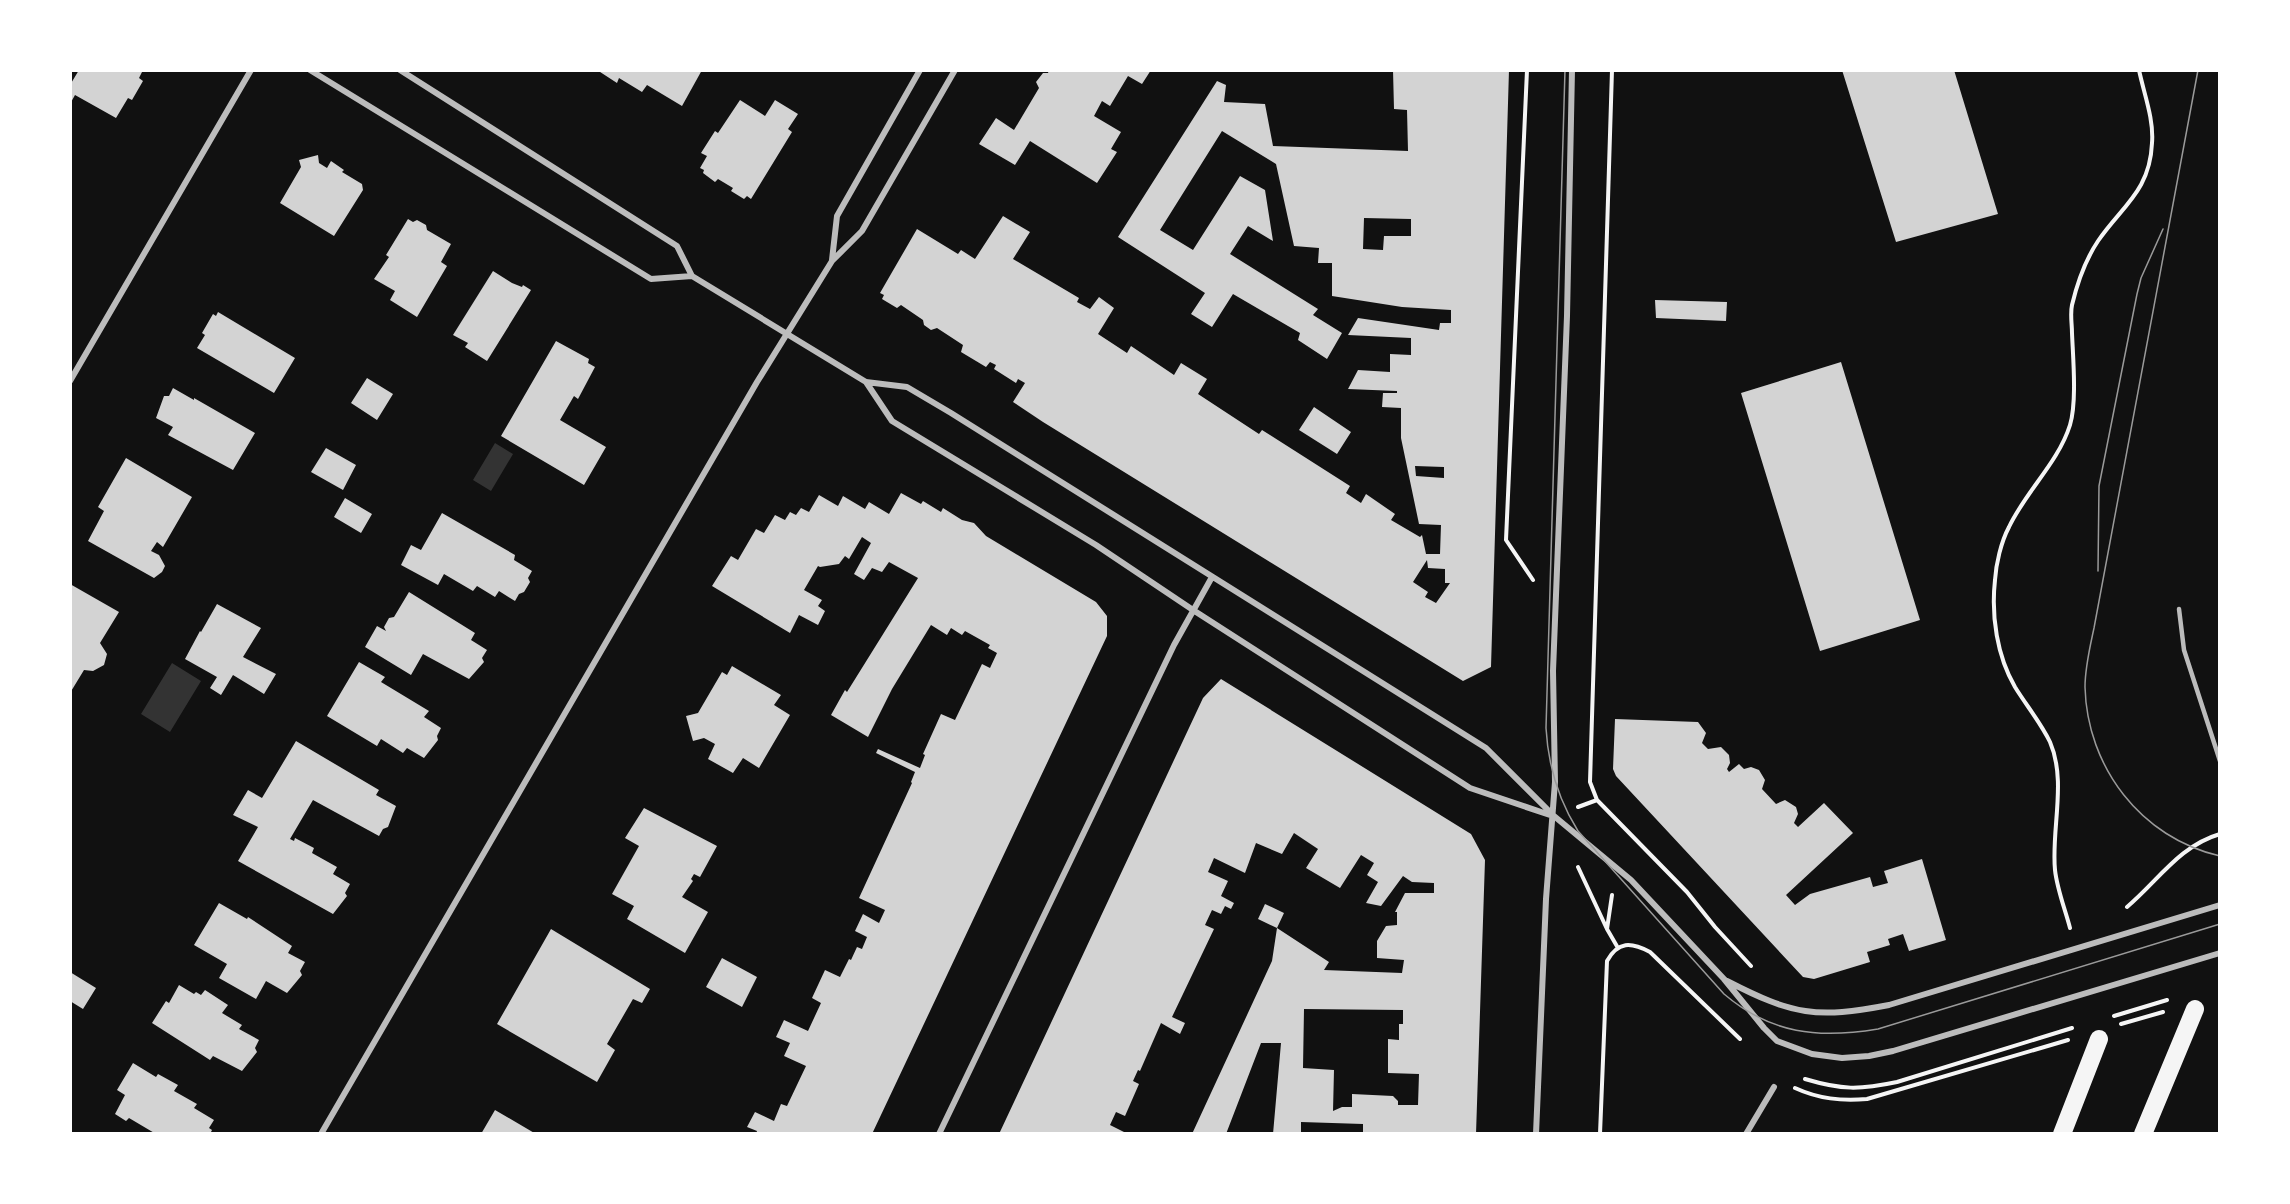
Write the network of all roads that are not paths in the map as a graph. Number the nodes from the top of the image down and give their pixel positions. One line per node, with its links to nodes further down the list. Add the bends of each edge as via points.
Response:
1 (252, 70): 10 (street)
2 (310, 70): 8 (street, via 651,279)
3 (400, 70): 8 (street, via 677,246)
4 (920, 70): 7 (street, via 837,216)
5 (955, 70): 7 (street, via 862,231)
6 (1572, 70): 16 (street, via 1553,671)
7 (831, 261): 9 (street)
8 (692, 276): 9 (street)
9 (786, 334): 11 (street); 23 (street)
10 (70, 381)
11 (866, 382): 12 (street, via 907,387); 14 (street, via 892,421 1096,545)
12 (1212, 577): 14 (street); 16 (street, via 1486,748)
13 (2179, 609): 15 (lane, via 2184,650)
14 (1193, 610): 16 (street, via 1470,788); 24 (street)
15 (2220, 761)
16 (1554, 816): 19 (street, via 1631,880); 25 (street, via 1546,899)
17 (2220, 905): 19 (street, via 1889,1005 1850,1012 1819,1014 1789,1009)
18 (2220, 953): 19 (street, via 1893,1051 1842,1058 1812,1054 1777,1041)
19 (1724, 979)
20 (2195, 1010): 28 (highway)
21 (2099, 1039): 27 (highway)
22 (1774, 1087): 26 (street)
23 (321, 1134)
24 (939, 1134)
25 (1536, 1134)
26 (1746, 1134)
27 (2062, 1134)
28 (2144, 1134)

